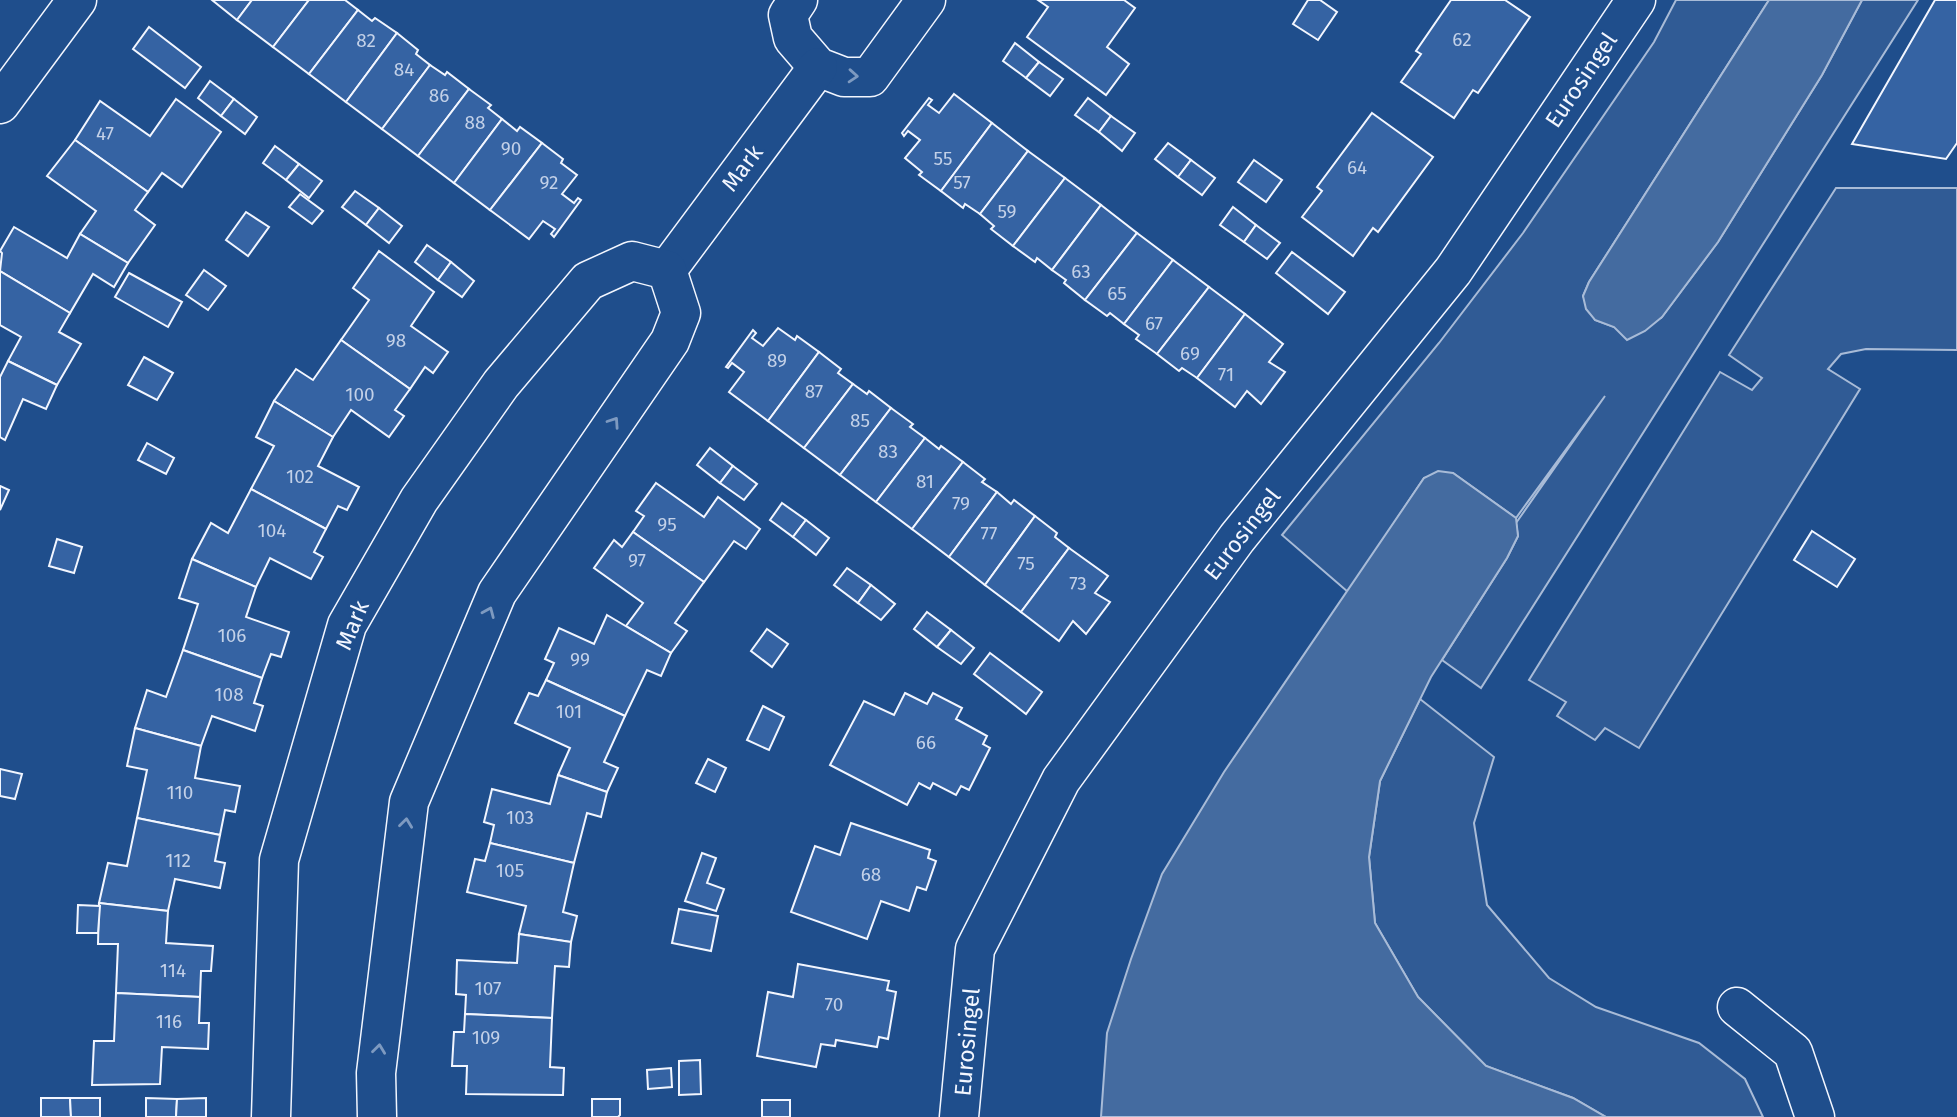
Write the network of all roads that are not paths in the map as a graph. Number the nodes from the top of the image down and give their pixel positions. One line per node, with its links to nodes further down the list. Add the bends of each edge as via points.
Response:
1 (77, 0): 6 (street)
2 (798, 0): 5 (street, via 788,15 793,38)
3 (926, 0): 5 (street, one-way to 3, via 870,78)
4 (1636, 0): 11 (street, Eurosingel, via 1453,271 1237,538 1061,780 975,949)
5 (818, 67): 7 (street, Mark)
6 (0, 104)
7 (667, 270): 9 (street, Mark, via 632,261 588,281 501,384 426,489 347,625 279,860); 10 (street, one-way to 7, via 376,1073 409,802 497,593 670,341 681,313)
8 (1737, 1007): 12 (street, via 1793,1052)
9 (271, 1117)
10 (377, 1117)
11 (959, 1117)
12 (1815, 1117)

